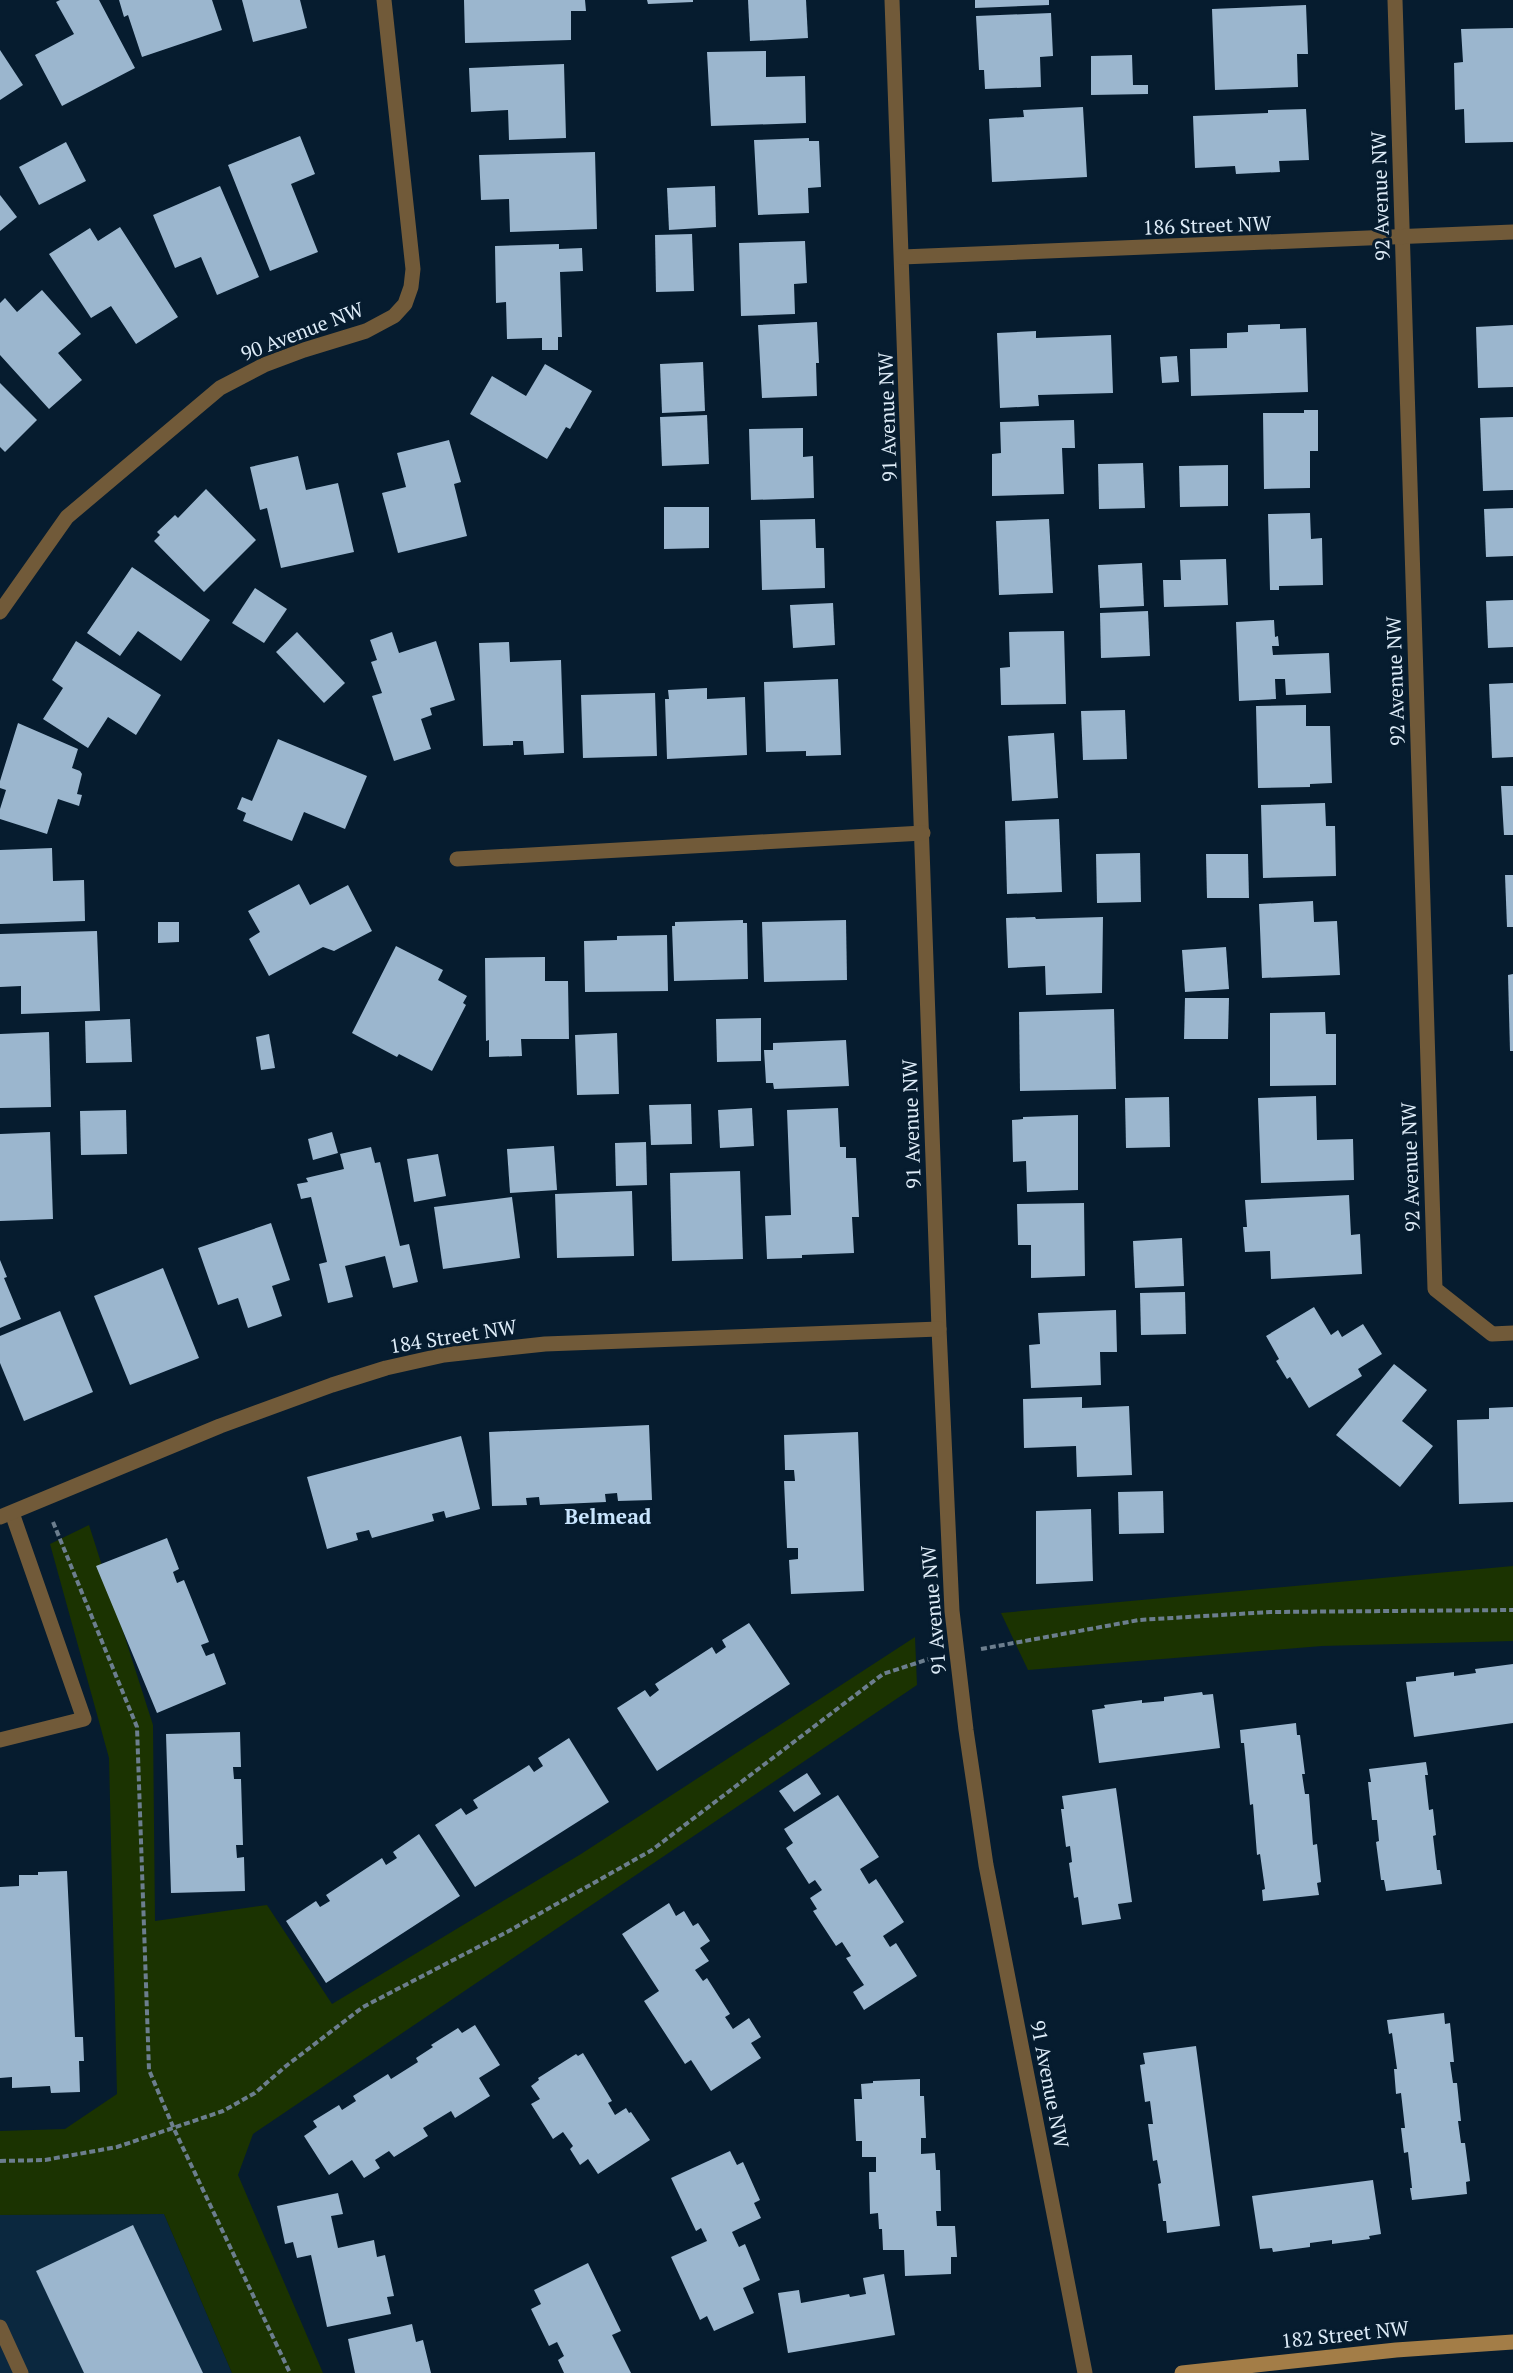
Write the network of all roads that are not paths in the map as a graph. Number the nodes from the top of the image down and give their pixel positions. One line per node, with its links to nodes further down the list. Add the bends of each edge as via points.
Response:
1 (384, 0): 7 (street, 90 Avenue NW, via 413,269 405,304 394,316 366,331 264,365 220,388 67,517)
2 (892, 0): 6 (street, 91 Avenue NW)
3 (1395, 0): 5 (street, 92 Avenue NW)
4 (1513, 232): 5 (street, 186 Street NW)
5 (1403, 238): 6 (street, 186 Street NW); 11 (street, 92 Avenue NW, via 1435,1289 1492,1334)
6 (902, 257): 8 (street, 91 Avenue NW)
7 (0, 612)
8 (922, 833): 9 (street); 10 (street, 91 Avenue NW)
9 (457, 859)
10 (939, 1329): 12 (street, 184 Street NW, via 545,1344 444,1355 332,1384); 17 (street, 91 Avenue NW, via 952,1611 966,1730 986,1865)
11 (1513, 1333)
12 (6, 1515): 13 (street, via 84,1719)
13 (0, 1740)
14 (0, 2327): 16 (street)
15 (1513, 2342): 18 (street, 182 Street NW)
16 (21, 2373)
17 (1085, 2373)
18 (1182, 2373)

